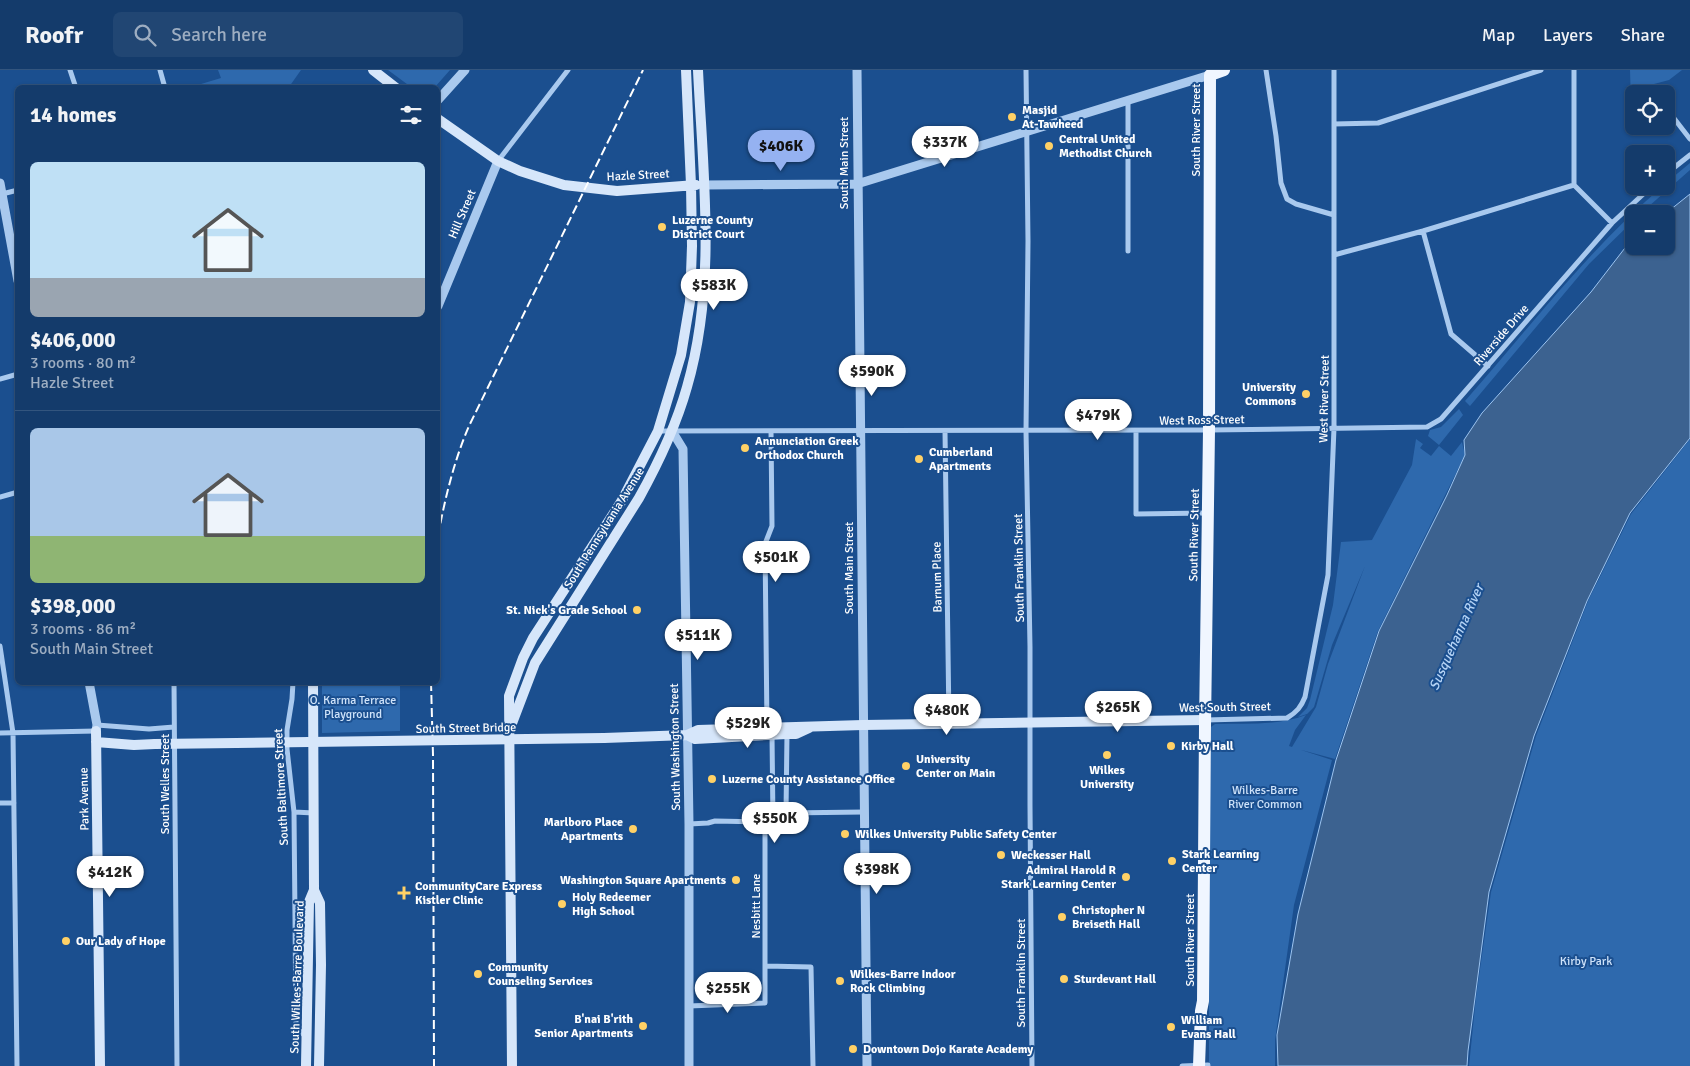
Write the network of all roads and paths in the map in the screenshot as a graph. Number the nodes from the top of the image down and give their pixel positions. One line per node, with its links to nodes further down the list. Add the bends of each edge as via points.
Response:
1 (70, 70): 16 (street)
2 (160, 70): 17 (street)
3 (373, 70): 18 (main road)
4 (464, 70): 19 (street)
5 (568, 70): 27 (street)
6 (686, 70): 32 (main road, South Pennsylvania Avenue)
7 (698, 70): 30 (main road, South Pennsylvania Avenue)
8 (857, 70): 31 (street, South Main Street)
9 (1026, 70): 24 (street, South Franklin Street)
10 (1224, 70): 15 (main road)
11 (1266, 70): 37 (street, via 1281,183 1287,199)
12 (1334, 70): 23 (street, West River Street)
13 (1542, 70): 23 (street, via 1378,123)
14 (1574, 70): 33 (street)
15 (1209, 72): 20 (street, Hazle Street); 48 (main road, South River Street)
16 (75, 85)
17 (164, 85)
18 (392, 85)
19 (440, 98)
20 (1128, 100): 24 (street, Hazle Street); 40 (street)
21 (1675, 120): 25 (street)
22 (440, 121): 27 (main road, Hazle Street)
23 (1334, 124): 37 (street, West River Street)
24 (1027, 131): 31 (street, Hazle Street); 54 (street, South Franklin Street)
25 (1690, 140)
26 (1690, 155): 28 (street)
27 (498, 161): 32 (main road, Hazle Street, via 543,179 586,188 617,191); 43 (street, Hill Street)
28 (1675, 167)
29 (0, 183): 35 (street)
30 (705, 184): 31 (street, Hazle Street); 32 (main road, Hazle Street); 50 (main road, South Pennsylvania Avenue, via 704,284 697,343 688,386)
31 (857, 184): 52 (street, South Main Street)
32 (691, 185): 49 (main road, South Pennsylvania Avenue, via 690,302 681,355)
33 (1574, 185): 38 (street); 39 (street)
34 (15, 191): 35 (street)
35 (2, 194): 42 (street)
36 (1642, 195): 38 (street, Riverside Drive)
37 (1334, 215): 41 (street, West River Street)
38 (1612, 223): 44 (street, Riverside Drive)
39 (1423, 231): 41 (street); 44 (street, via 1450,334)
40 (1128, 250)
41 (1334, 255): 47 (street, West River Street)
42 (15, 266)
43 (440, 301)
44 (1488, 366): 47 (street, Riverside Drive, via 1442,419 1427,426)
45 (15, 375): 46 (street)
46 (0, 380)
47 (1334, 428): 48 (street, West Ross Street); 65 (street, West River Street, via 1328,575 1305,697 1296,712)
48 (1209, 430): 55 (street, West Ross Street); 58 (main road, South River Street)
49 (658, 431): 50 (street, West Ross Street); 71 (main road, South Pennsylvania Avenue, via 622,502 523,658 510,696)
50 (672, 431): 51 (street, West Ross Street); 71 (main road, South Pennsylvania Avenue, via 639,498 535,663); 78 (street, South Washington Street, via 683,449)
51 (771, 431): 52 (street, West Ross Street); 74 (street, via 772,526 766,544)
52 (861, 431): 53 (street, West Ross Street); 69 (street, South Main Street)
53 (945, 431): 54 (street, West Ross Street); 68 (street, Barnum Place)
54 (1026, 431): 55 (street, West Ross Street); 67 (street, South Franklin Street)
55 (1136, 431): 58 (street, via 1136,514)
56 (15, 493): 57 (street)
57 (0, 498)
58 (1208, 513): 66 (main road, South River Street)
59 (0, 646): 60 (street)
60 (2, 663): 75 (street)
61 (89, 685): 73 (street, Park Avenue)
62 (174, 685): 70 (street, South Welles Street)
63 (293, 685): 82 (street, South Baltimore Street, via 286,730)
64 (313, 685): 84 (main road, South Wilkes-Barre Boulevard)
65 (1287, 718): 66 (street, West South Street)
66 (1205, 720): 67 (main road, West South Street); 91 (main road, South River Street)
67 (1030, 722): 68 (main road, West South Street); 103 (street, South Franklin Street)
68 (949, 723): 69 (main road, West South Street)
69 (863, 724): 72 (main road, West South Street); 83 (street, South Main Street)
70 (174, 727): 73 (street); 96 (street, South Welles Street)
71 (511, 727): 99 (main road, South Pennsylvania Avenue)
72 (810, 727): 74 (main road); 77 (main road, via 796,734)
73 (96, 728): 75 (street); 79 (main road, Park Avenue)
74 (769, 731): 77 (main road); 78 (main road, South Street Bridge, via 695,740); 85 (street, Nesbitt Lane, via 772,822)
75 (14, 732): 76 (street); 81 (street)
76 (0, 733)
77 (787, 734): 83 (street, via 786,813)
78 (687, 735): 79 (main road, South Street Bridge, bridge, via 134,745); 86 (street, South Washington Street)
79 (96, 742): 95 (main road, Park Avenue)
80 (0, 803): 81 (street)
81 (14, 803): 94 (street)
82 (294, 812): 84 (street); 89 (street, South Baltimore Street)
83 (864, 812): 102 (street, South Main Street)
84 (314, 813): 87 (main road, South Wilkes-Barre Boulevard)
85 (765, 822): 86 (street); 88 (street, Nesbitt Lane)
86 (689, 824): 92 (street, South Washington Street)
87 (314, 890): 90 (main road, South Wilkes-Barre Boulevard, via 309,902); 98 (main road, South Wilkes-Barre Boulevard, via 320,903)
88 (766, 966): 92 (street, Nesbitt Lane, via 765,1003); 101 (street, via 811,967)
89 (295, 974): 90 (street); 93 (street, South Baltimore Street, via 296,1023)
90 (309, 978): 93 (main road, South Wilkes-Barre Boulevard)
91 (1203, 1001): 105 (main road, South River Street); 106 (main road, South River Street, via 1207,1008)
92 (689, 1006): 100 (street, South Washington Street)
93 (307, 1037): 97 (main road, South Wilkes-Barre Boulevard)
94 (17, 1066)
95 (100, 1066)
96 (177, 1066)
97 (306, 1066)
98 (319, 1066)
99 (512, 1066)
100 (689, 1066)
101 (813, 1066)
102 (867, 1066)
103 (1032, 1066)
104 (1182, 1066): 105 (street)
105 (1199, 1066): 106 (street)
106 (1208, 1066)

